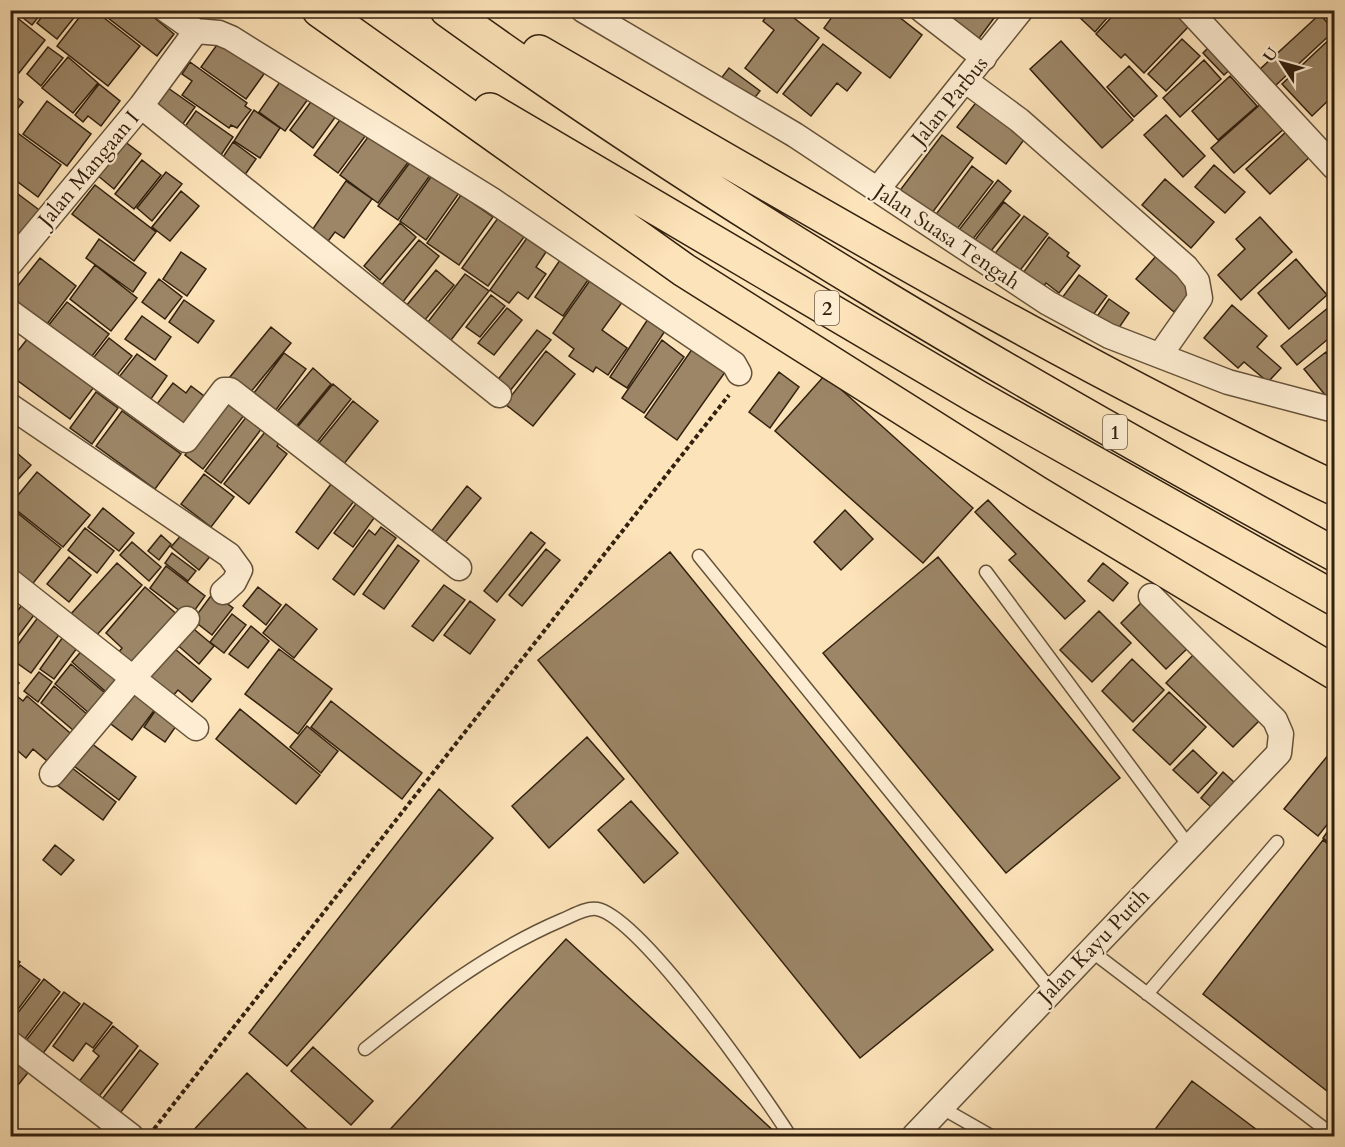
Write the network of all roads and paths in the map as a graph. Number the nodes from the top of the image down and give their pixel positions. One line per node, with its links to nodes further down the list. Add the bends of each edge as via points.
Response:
1 (166, 10): 11 (street)
2 (321, 10): 23 (highway, via 684,270); 34 (highway, 2, via 977,397)
3 (447, 10): 18 (highway, 2, via 679,170)
4 (468, 10): 26 (highway, via 986,310 1242,444)
5 (583, 10): 16 (street, Jalan Suasa Tengah, via 795,135)
6 (922, 10): 12 (street)
7 (1021, 10): 12 (street, Jalan Parbus)
8 (1189, 10): 15 (street)
9 (1321, 10): 10 (path)
10 (1335, 25)
11 (196, 31): 14 (street, Jalan Mangaan I); 21 (street, via 231,38 492,200 734,364)
12 (984, 58): 13 (street, Jalan Parbus)
13 (966, 81): 16 (street, Jalan Parbus); 20 (street, via 1019,120 1186,267 1197,281 1200,298)
14 (141, 106): 17 (street, Jalan Mangaan I); 22 (street)
15 (1335, 167)
16 (877, 190): 20 (street, Jalan Suasa Tengah, via 1048,303 1109,336)
17 (11, 262)
18 (898, 305): 27 (highway, 1, via 1084,415)
19 (10, 312): 29 (street, via 186,440 224,390 230,390)
20 (1160, 355): 25 (street, Jalan Suasa Tengah, via 1228,382)
21 (739, 373): 51 (path, via 730,394)
22 (499, 395)
23 (883, 395): 36 (highway); 37 (highway, via 1037,493)
24 (10, 406): 32 (street, via 229,555 240,570)
25 (1335, 410)
26 (1335, 488)
27 (1335, 554)
28 (699, 556): 44 (lane)
29 (459, 568)
30 (986, 572): 42 (lane)
31 (10, 581): 38 (street)
32 (223, 592)
33 (1151, 596): 42 (street, Jalan Kayu Putih, via 1275,720 1282,741 1276,758)
34 (1335, 598)
35 (188, 619): 38 (street)
36 (1335, 647)
37 (1335, 672)
38 (133, 678): 39 (street); 40 (street)
39 (196, 728)
40 (52, 774)
41 (1277, 842): 45 (lane)
42 (1189, 846): 43 (street, Jalan Kayu Putih)
43 (1090, 950): 44 (street, Jalan Kayu Putih); 45 (lane)
44 (1051, 990): 48 (street, Jalan Kayu Putih)
45 (1147, 994): 49 (lane)
46 (10, 1043): 50 (street)
47 (365, 1049): 52 (lane, via 436,993 532,933 582,911 596,909 614,918 637,938 720,1033)
48 (942, 1108): 53 (street, Jalan Kayu Putih); 54 (lane)
49 (1335, 1136)
50 (131, 1137)
51 (148, 1137)
52 (790, 1137)
53 (914, 1137)
54 (991, 1137)

